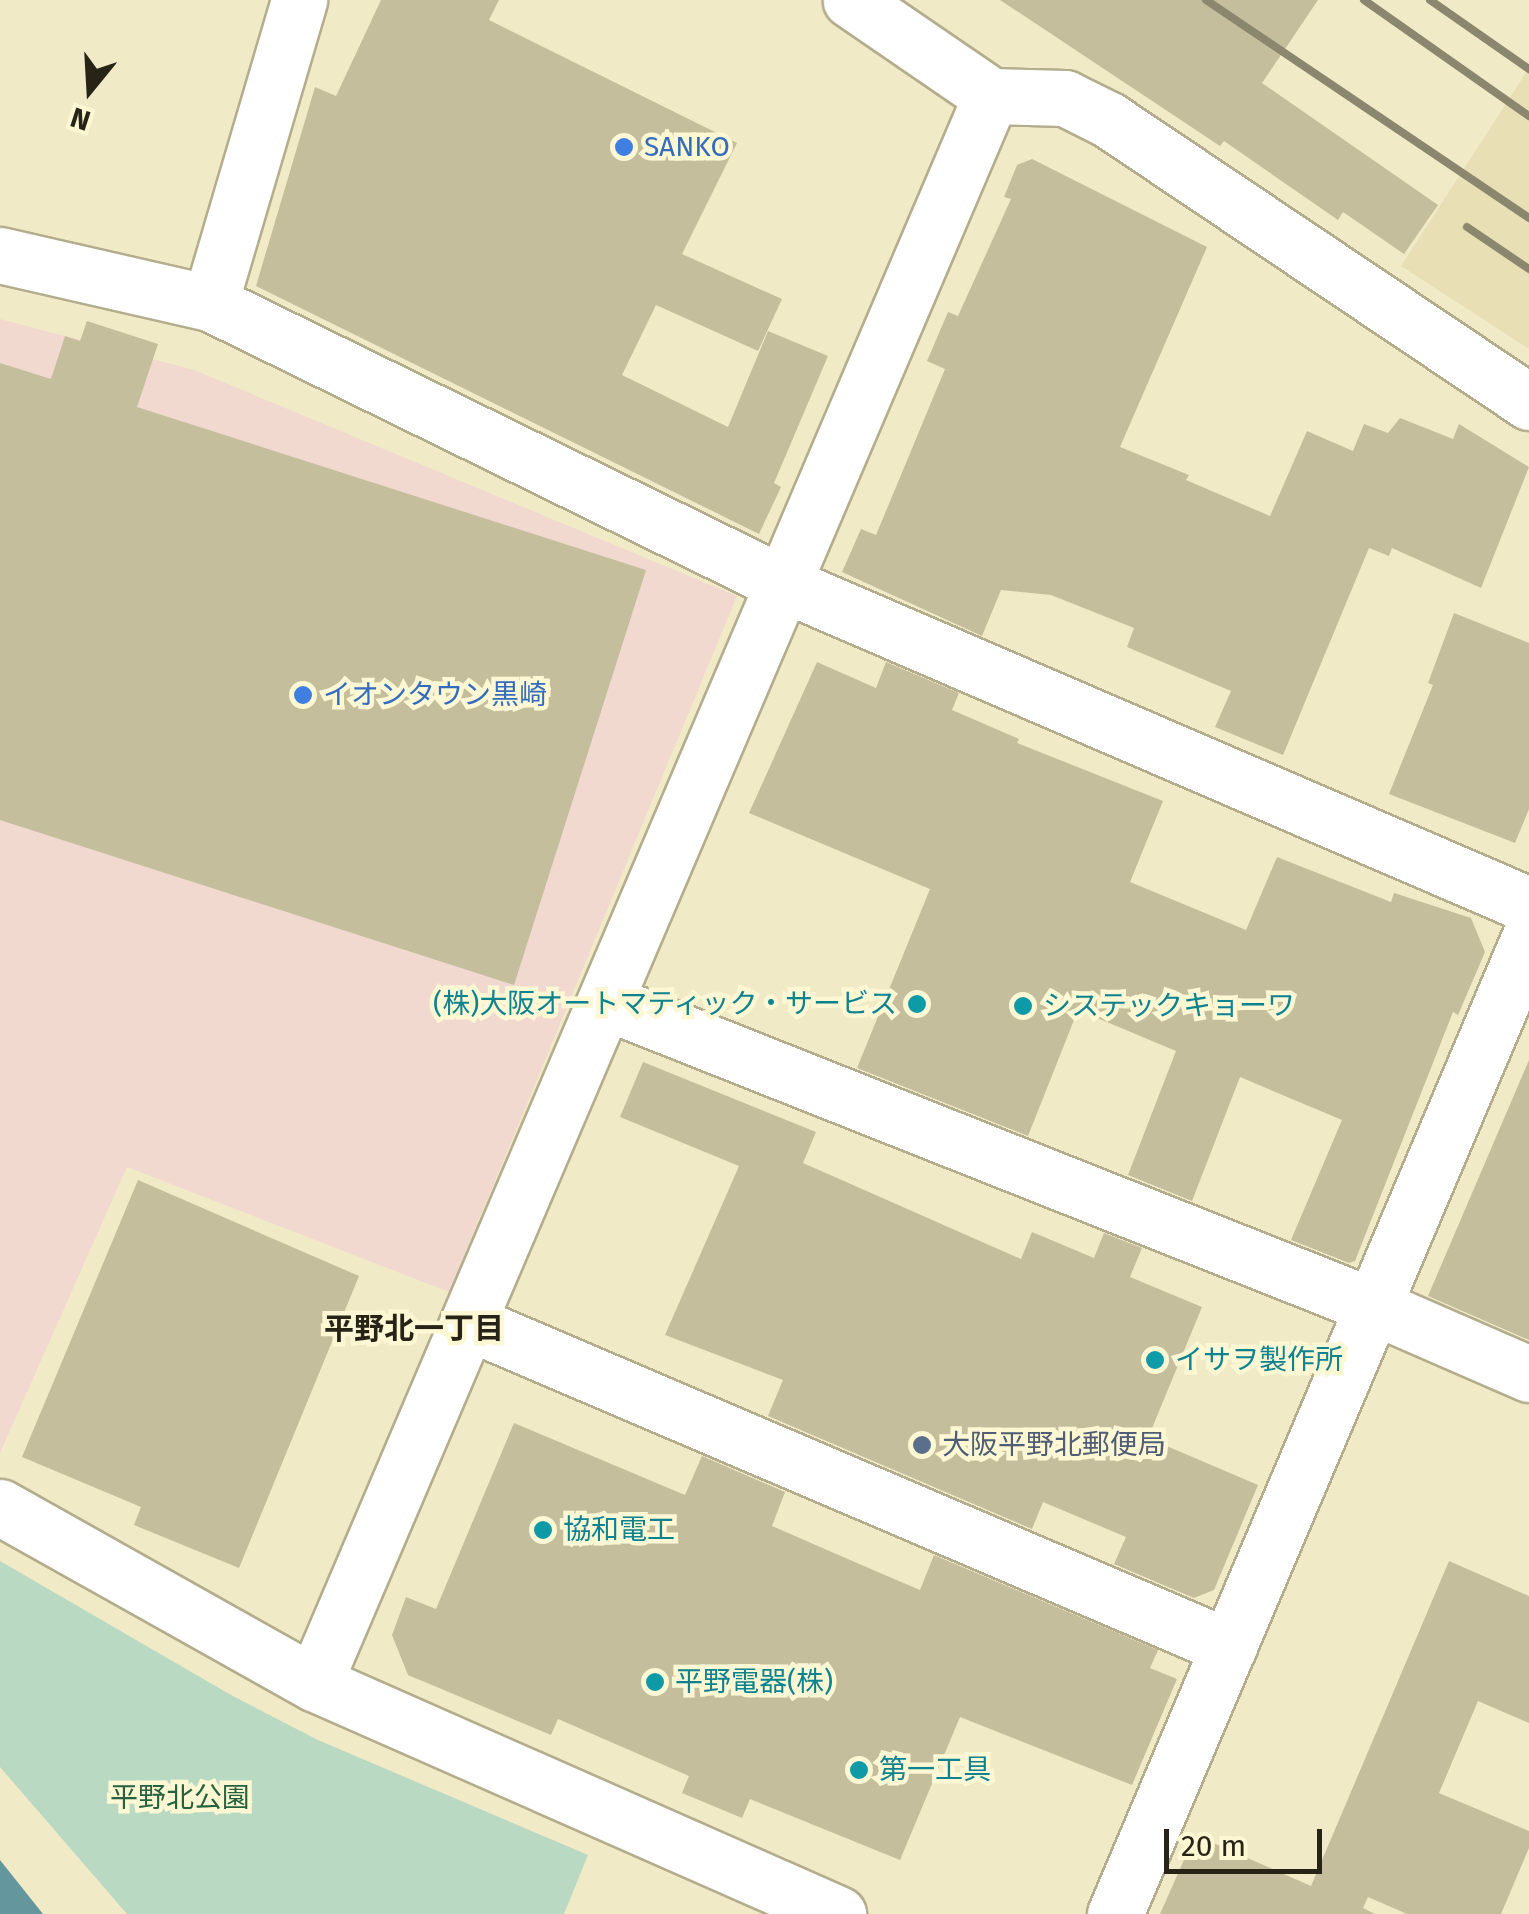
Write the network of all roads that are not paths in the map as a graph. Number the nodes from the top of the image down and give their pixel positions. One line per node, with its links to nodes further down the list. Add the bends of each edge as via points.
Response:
1 (299, 0): 5 (street)
2 (851, 0): 3 (street)
3 (991, 96): 6 (street, via 1066,98 1109,120); 7 (street)
4 (0, 255): 5 (street)
5 (210, 303): 7 (street)
6 (1529, 402)
7 (786, 585): 8 (street); 10 (street)
8 (1529, 905)
9 (1529, 938): 11 (street)
10 (606, 1002): 11 (street); 12 (street)
11 (1376, 1306): 13 (street); 15 (street)
12 (470, 1323): 15 (street); 16 (street)
13 (1529, 1374)
14 (0, 1507): 16 (street)
15 (1230, 1647): 18 (street)
16 (314, 1683): 17 (street)
17 (838, 1914)
18 (1115, 1914)

